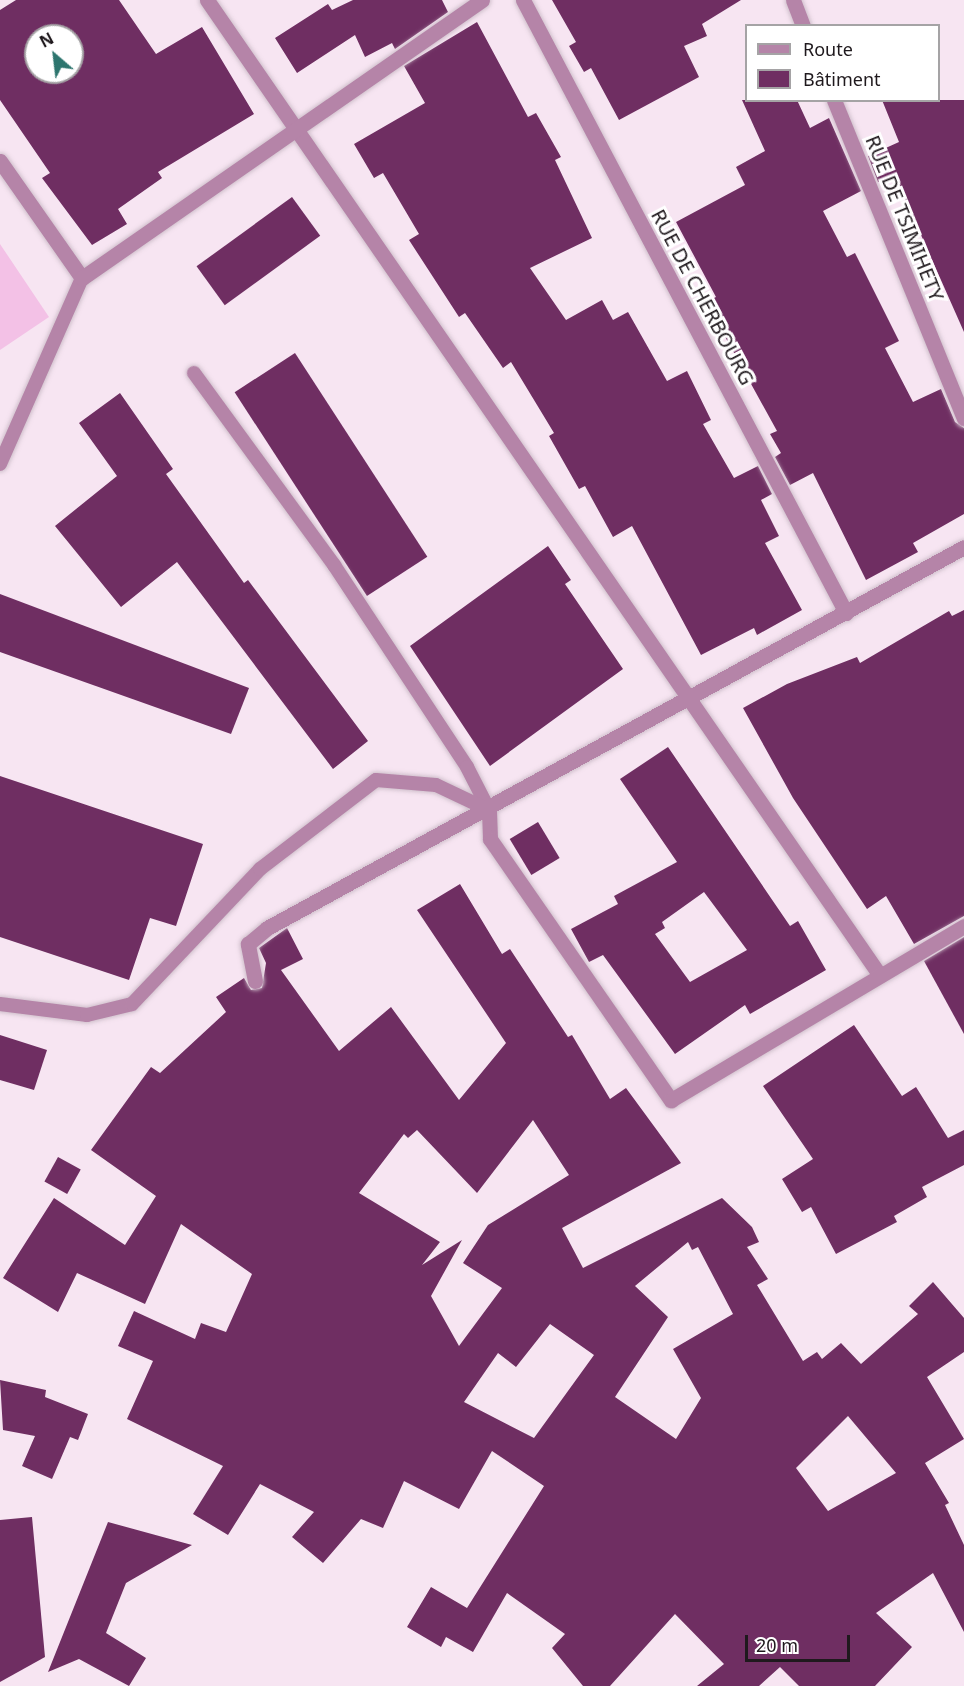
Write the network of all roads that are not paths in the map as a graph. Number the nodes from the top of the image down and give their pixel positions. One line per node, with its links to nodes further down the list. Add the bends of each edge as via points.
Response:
1 (207, 0): 7 (street)
2 (482, 0): 7 (street)
3 (524, 0): 14 (street, RUE DE CHERBOURG)
4 (793, 0): 5 (street)
5 (802, 24)
6 (835, 102): 11 (street, RUE DE TSIMIHETY)
7 (296, 129): 9 (street); 15 (street)
8 (0, 161): 9 (street)
9 (82, 278): 12 (lane)
10 (194, 373): 16 (lane, via 340,575)
11 (964, 418)
12 (0, 464)
13 (964, 547): 14 (street)
14 (846, 613): 15 (street)
15 (690, 699): 16 (street); 18 (street)
16 (489, 810): 18 (street, via 490,838 671,1100); 19 (street, via 267,928 248,944); 20 (lane, via 436,784 376,780 260,869 132,1004 87,1015)
17 (964, 926): 18 (street)
18 (879, 974)
19 (255, 981)
20 (0, 1004)

